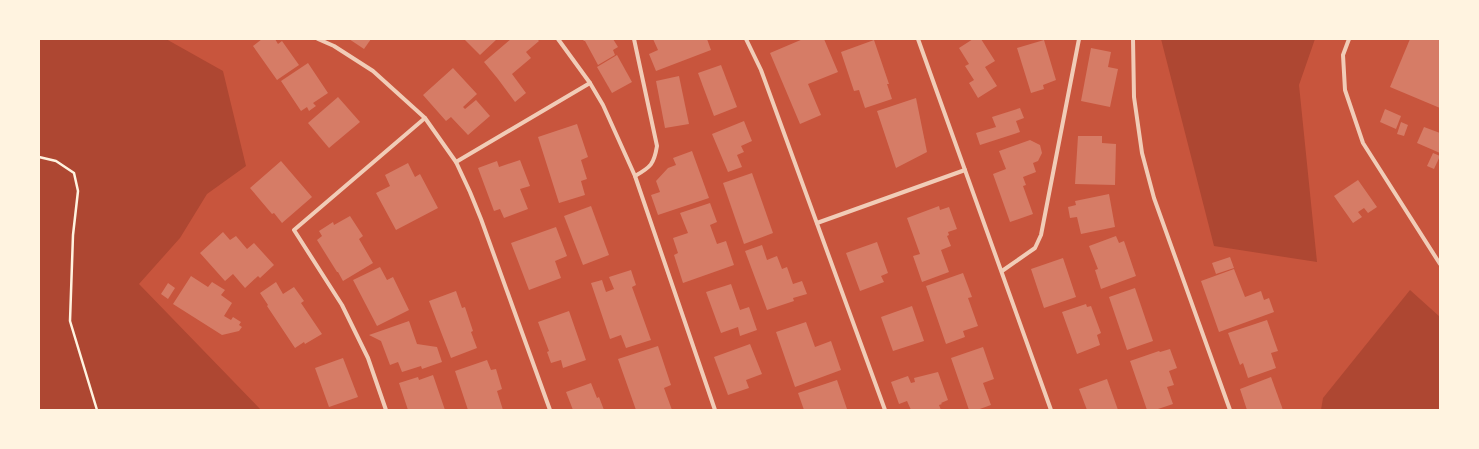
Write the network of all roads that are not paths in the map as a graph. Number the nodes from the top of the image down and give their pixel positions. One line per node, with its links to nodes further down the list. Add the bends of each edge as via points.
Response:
1 (318, 39): 10 (street, via 373,71)
2 (558, 39): 9 (street)
3 (634, 39): 13 (street, via 658,146 654,161 645,171)
4 (746, 39): 14 (street, via 761,70)
5 (918, 39): 12 (street)
6 (1079, 39): 16 (street, via 1041,235 1035,248)
7 (1133, 39): 22 (street, via 1134,97 1142,153 1152,190)
8 (1349, 39): 15 (street, via 1343,55 1345,90 1363,143)
9 (590, 83): 11 (street); 13 (street)
10 (426, 118): 11 (street); 17 (street, via 294,230 342,305 368,358)
11 (456, 162): 18 (street, via 481,219)
12 (965, 170): 14 (street); 16 (street)
13 (635, 176): 19 (street)
14 (817, 223): 20 (street)
15 (1440, 264)
16 (1002, 271): 21 (street)
17 (386, 410)
18 (550, 410)
19 (716, 410)
20 (885, 410)
21 (1051, 410)
22 (1230, 410)

